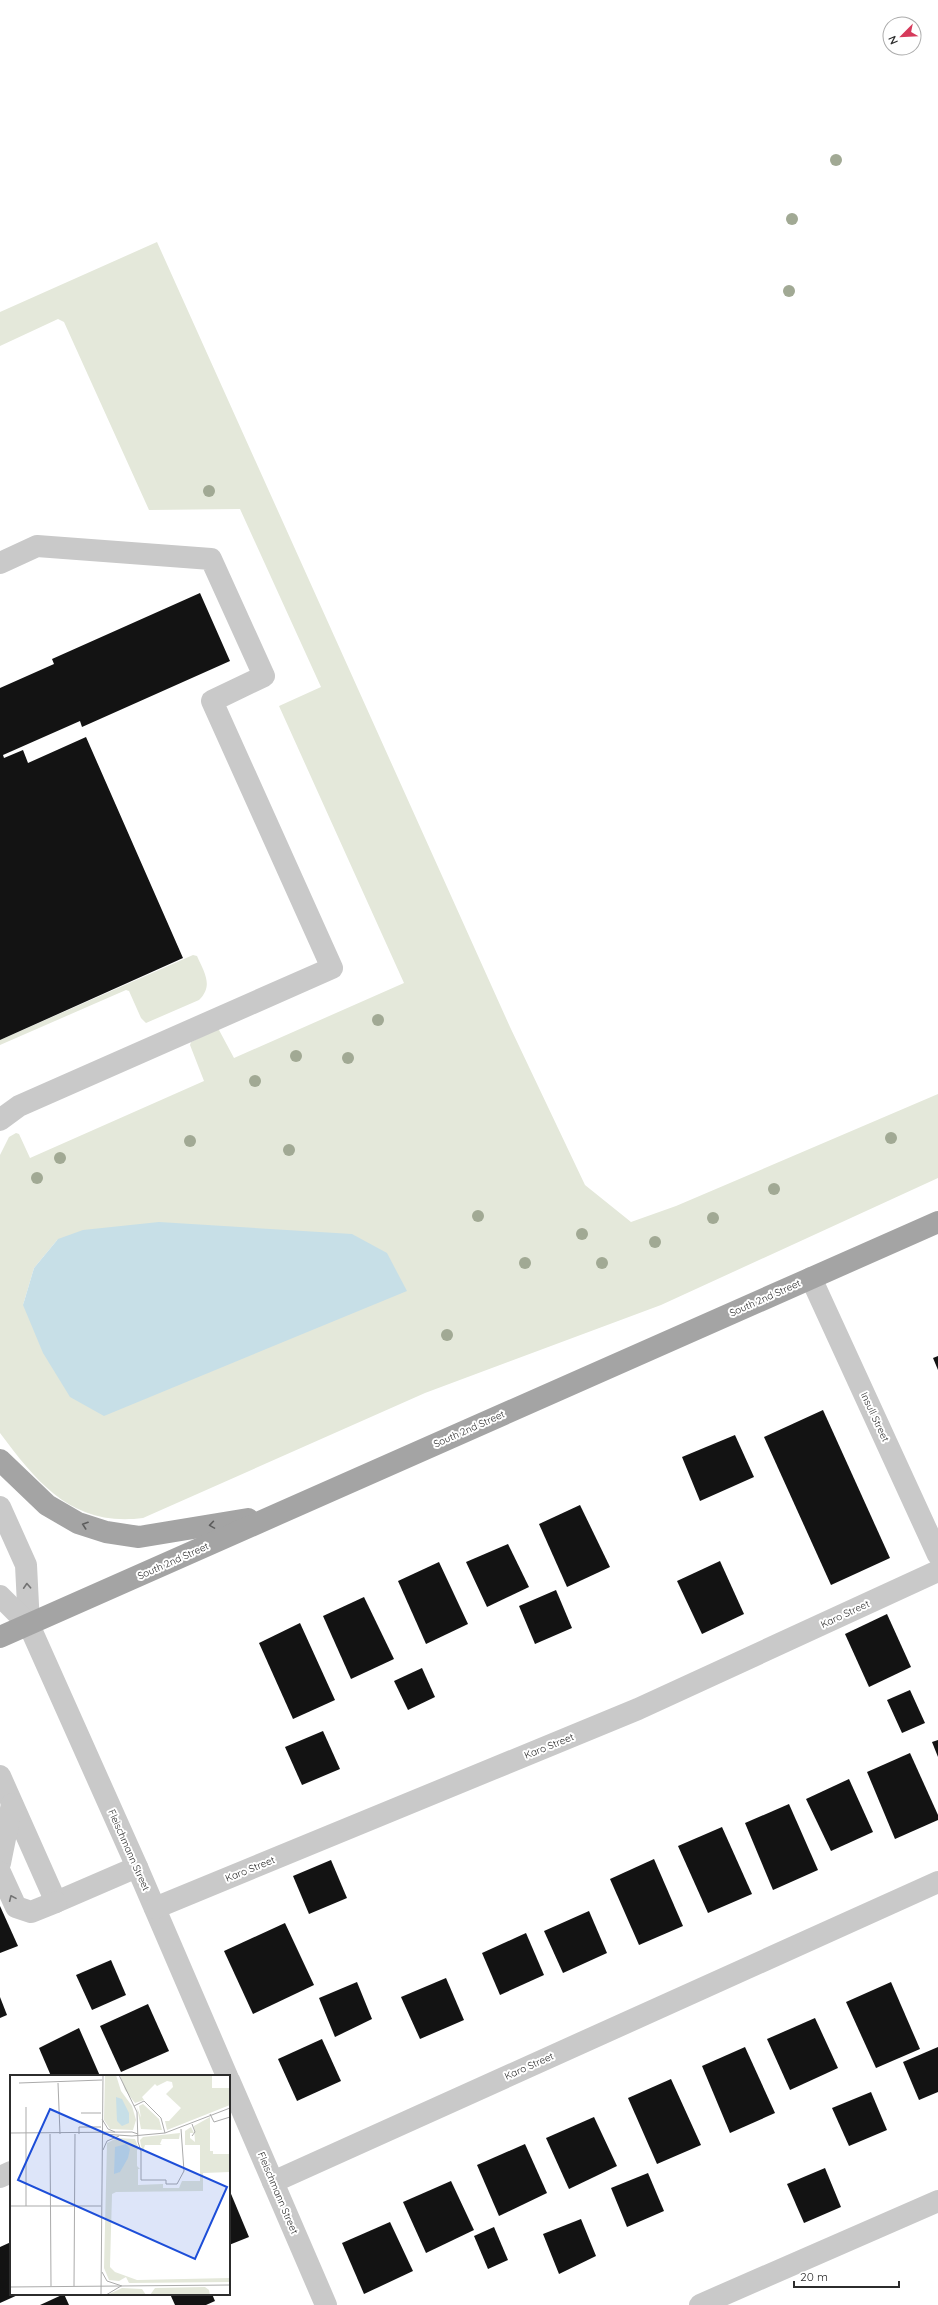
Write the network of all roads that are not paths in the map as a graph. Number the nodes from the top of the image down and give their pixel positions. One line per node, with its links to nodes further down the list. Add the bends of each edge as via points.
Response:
1 (0, 563): 2 (street, via 37,546 211,559 264,676 212,701 332,968 19,1106)
2 (0, 1120)
3 (938, 1222): 4 (main road, South 2nd Street)
4 (811, 1278): 7 (main road, South 2nd Street); 8 (street, Insull Street)
5 (0, 1460): 7 (main road, one-way to 5, via 139,1537 106,1532 78,1523 47,1505)
6 (0, 1507): 11 (street, one-way to 6, via 26,1565)
7 (278, 1514): 11 (main road, South 2nd Street)
8 (938, 1555)
9 (938, 1571): 20 (street, Karo Street, via 638,1709)
10 (0, 1596): 11 (street)
11 (29, 1625): 12 (main road, South 2nd Street); 16 (street, Fleischmann Street)
12 (0, 1637)
13 (0, 1776): 14 (street)
14 (12, 1804): 15 (street); 19 (street)
15 (0, 1863)
16 (137, 1867): 19 (street); 20 (street, Fleischmann Street)
17 (0, 1872): 19 (street, one-way to 17, via 31,1912 16,1907)
18 (938, 1882): 25 (street, Karo Street)
19 (56, 1902)
20 (155, 1908): 21 (street, Fleischmann Street)
21 (226, 2075)
22 (230, 2084): 25 (street, Fleischmann Street)
23 (10, 2172): 24 (street)
24 (0, 2177)
25 (273, 2182): 27 (street, Fleischmann Street)
26 (938, 2201): 28 (street)
27 (326, 2305)
28 (700, 2305)

